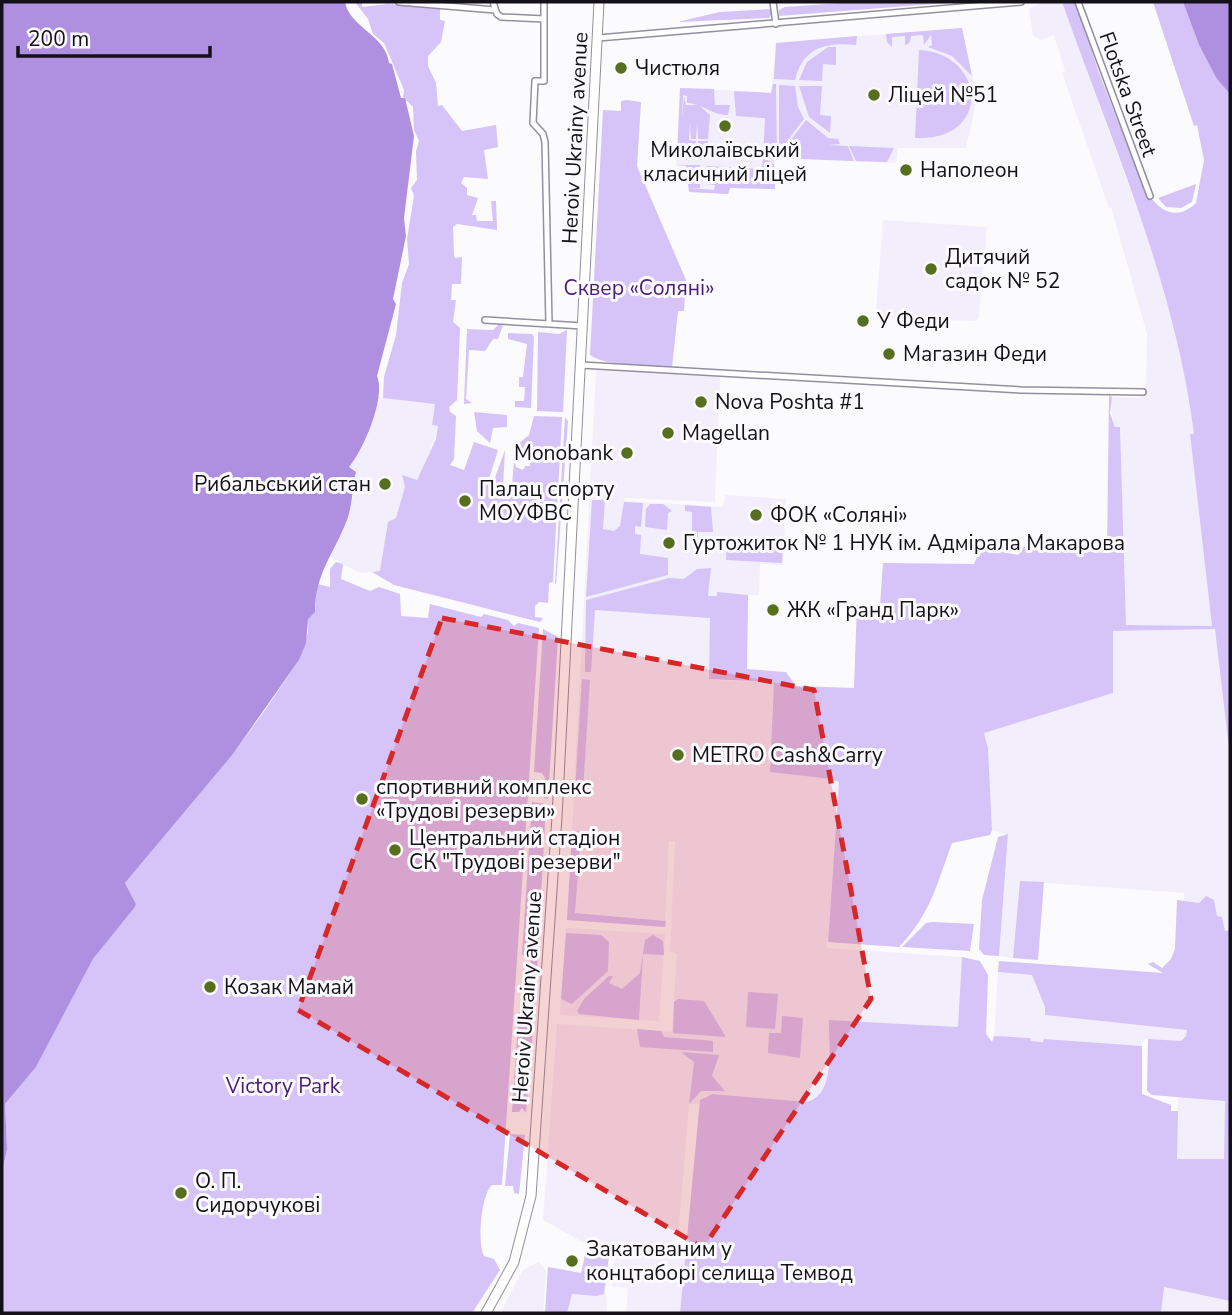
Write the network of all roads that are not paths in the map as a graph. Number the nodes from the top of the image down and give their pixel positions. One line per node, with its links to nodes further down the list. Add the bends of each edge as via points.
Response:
1 (399, 2): 8 (street)
2 (493, 2): 8 (street)
3 (544, 2): 9 (street)
4 (600, 2): 11 (highway, Heroiv Ukrainy avenue)
5 (774, 2): 10 (street)
6 (1021, 2): 10 (street)
7 (1078, 2): 12 (street, Flotska Street)
8 (495, 10): 9 (street, via 501,17)
9 (544, 19): 14 (street, via 544,81 535,81 533,123 545,142)
10 (776, 24): 11 (street)
11 (597, 38): 15 (highway, Heroiv Ukrainy avenue)
12 (1150, 196)
13 (485, 320): 14 (street)
14 (549, 324): 15 (street)
15 (583, 326): 16 (highway, Heroiv Ukrainy avenue)
16 (581, 365): 17 (street, via 1021,390); 18 (highway, Heroiv Ukrainy avenue, via 531,1196 514,1262)
17 (1143, 392)
18 (488, 1312)

